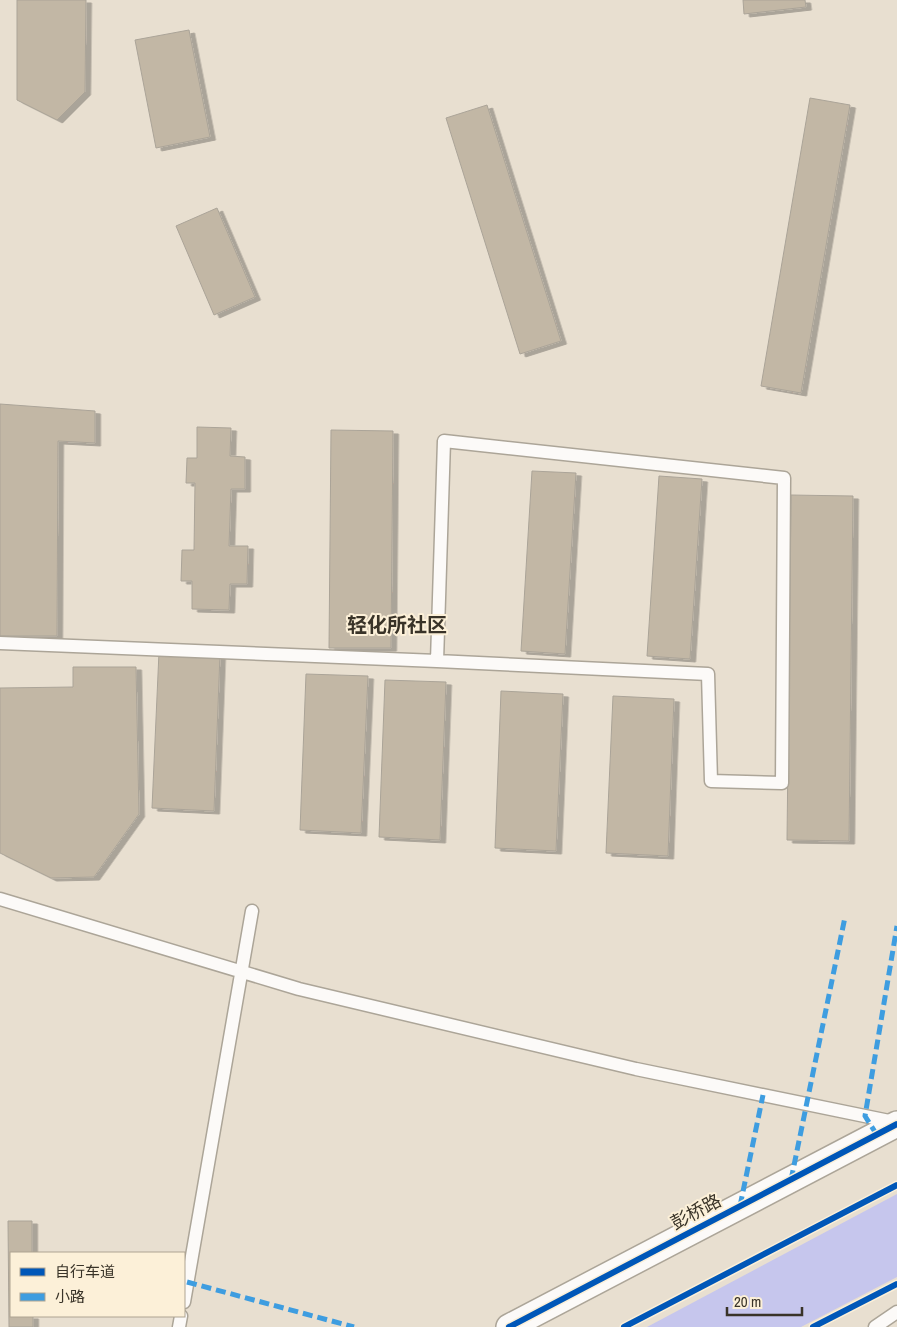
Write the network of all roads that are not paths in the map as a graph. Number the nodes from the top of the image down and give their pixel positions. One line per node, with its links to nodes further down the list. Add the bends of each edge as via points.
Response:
1 (0, 643): 2 (lane)
2 (437, 661): 2 (lane, via 444,441 784,478 782,783 712,781 708,674)
3 (0, 899): 5 (lane)
4 (252, 911): 5 (lane)
5 (241, 972): 6 (lane, via 299,989 636,1069); 7 (lane)
6 (897, 1124): 9 (street, 彭桥路)
7 (185, 1296)
8 (897, 1312): 10 (lane)
9 (508, 1327)
10 (875, 1327)

